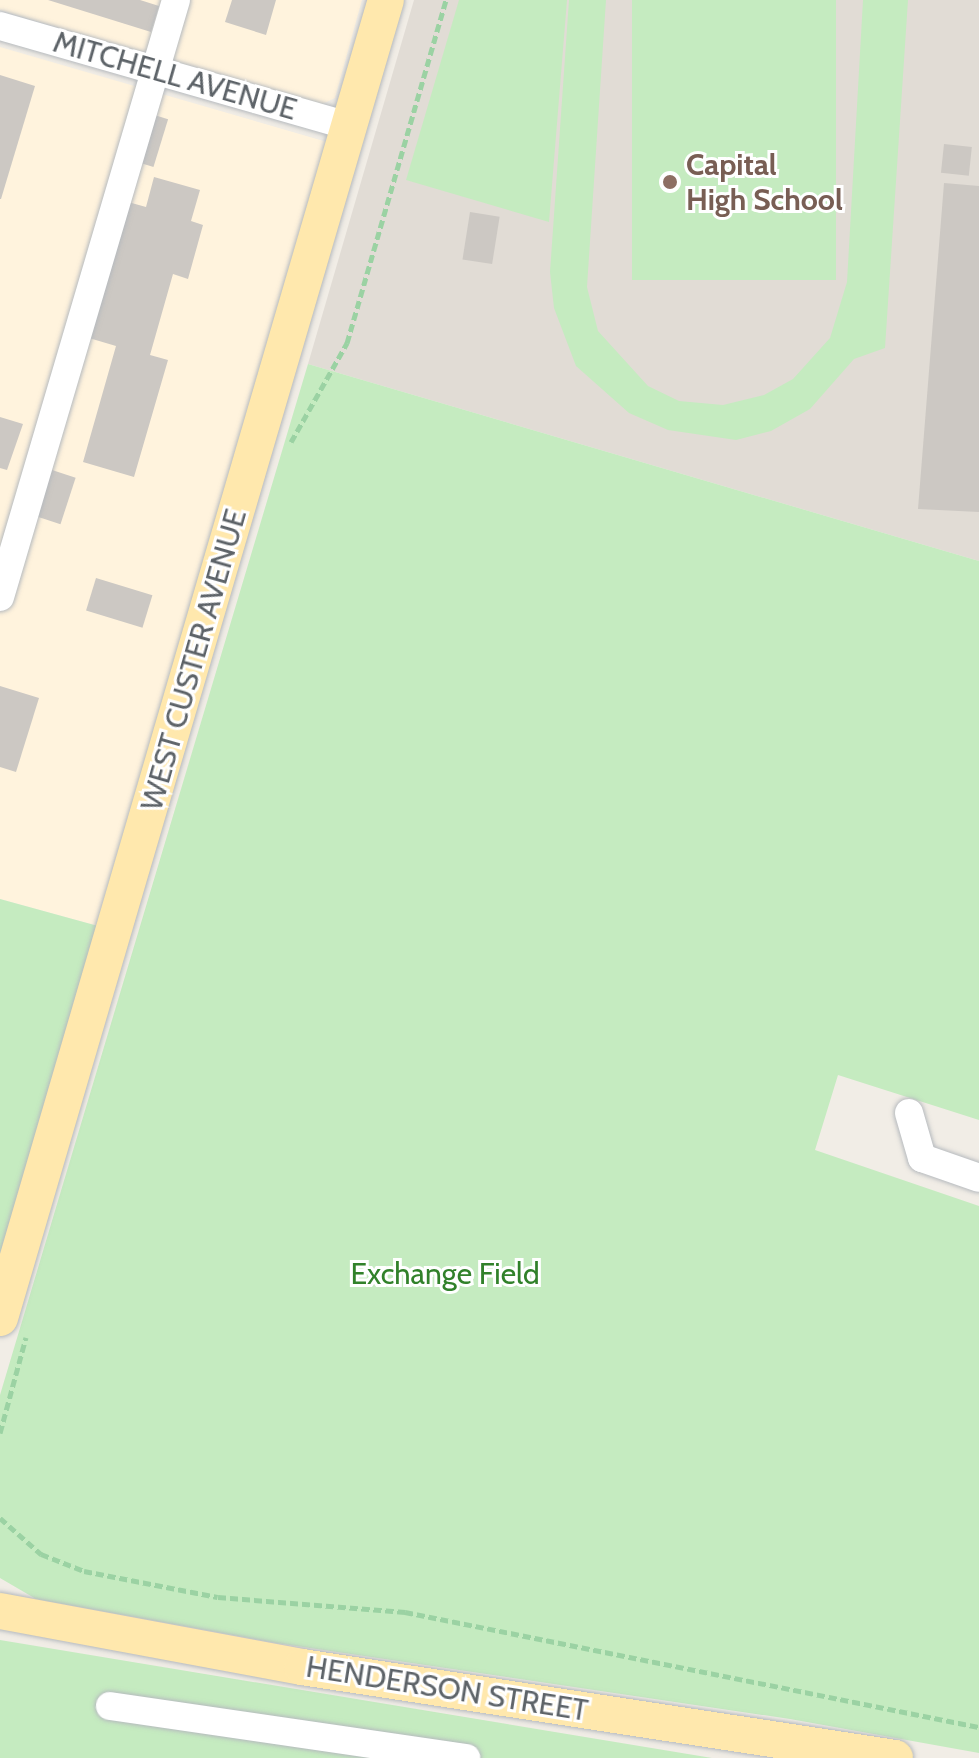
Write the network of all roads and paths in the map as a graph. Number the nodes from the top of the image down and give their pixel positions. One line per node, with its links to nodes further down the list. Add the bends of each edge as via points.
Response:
1 (176, 0): 5 (street)
2 (386, 0): 6 (main road, WEST CUSTER AVENUE)
3 (446, 0): 7 (path, via 347,343)
4 (0, 26): 5 (street, MITCHELL AVENUE)
5 (155, 71): 6 (street, MITCHELL AVENUE); 8 (street)
6 (349, 126): 11 (main road, WEST CUSTER AVENUE)
7 (286, 458)
8 (0, 597)
9 (909, 1113): 10 (street, via 922,1158)
10 (979, 1178)
11 (15, 1321): 12 (path)
12 (0, 1433)
13 (0, 1518): 16 (path, via 41,1554 84,1571 218,1597 405,1612)
14 (0, 1611): 17 (main road, HENDERSON STREET)
15 (110, 1706): 18 (street)
16 (979, 1727)
17 (782, 1750): 19 (main road, HENDERSON STREET)
18 (466, 1758)
19 (895, 1758)

